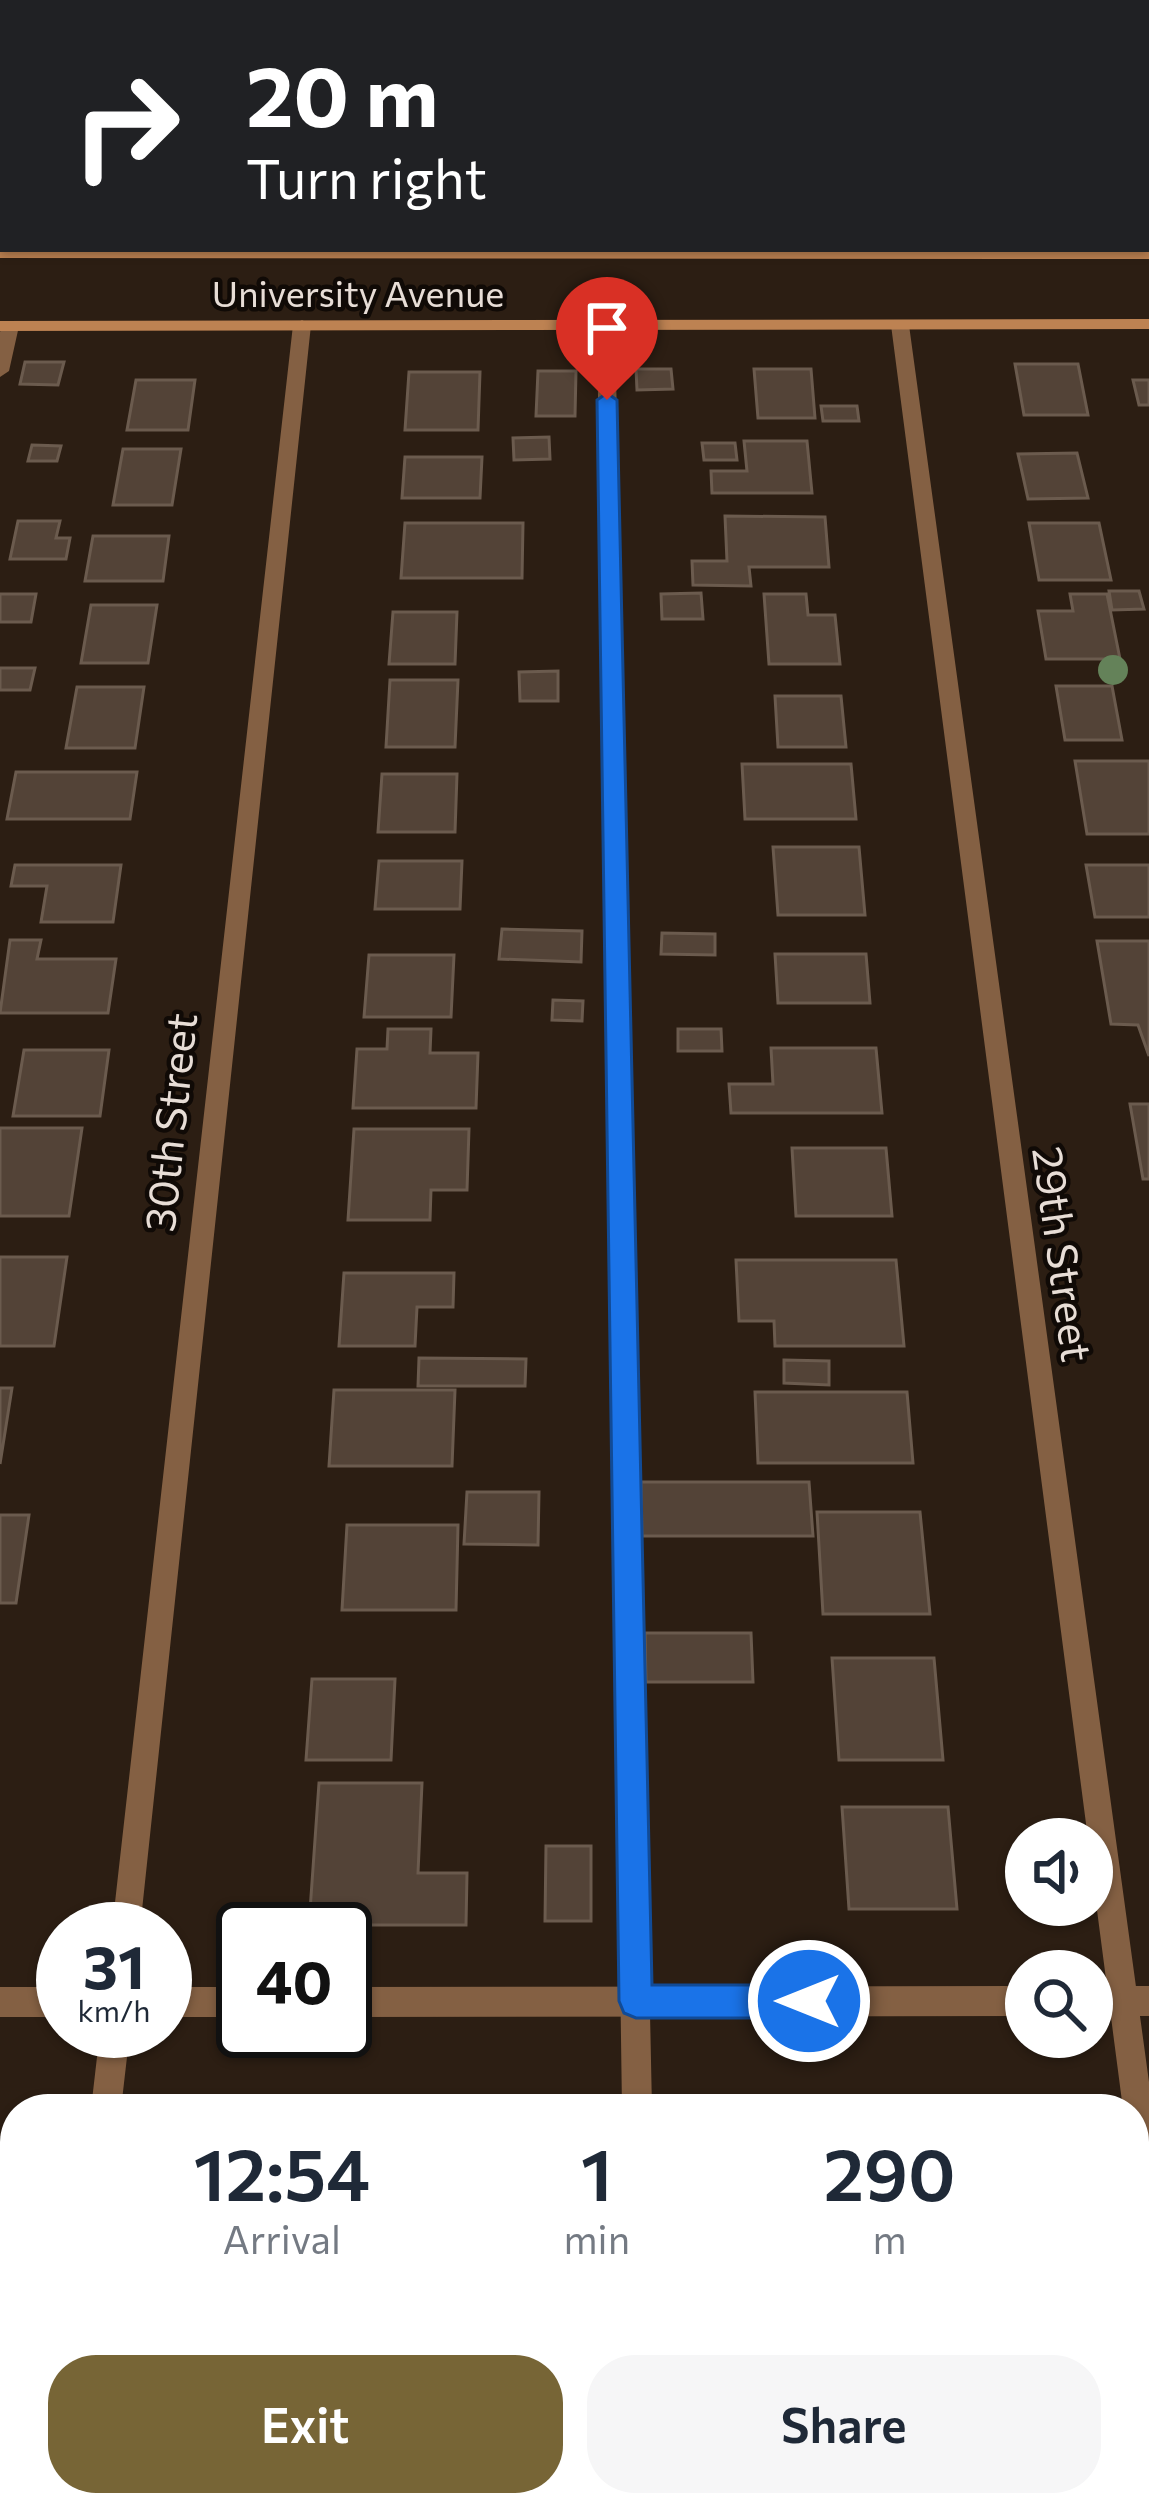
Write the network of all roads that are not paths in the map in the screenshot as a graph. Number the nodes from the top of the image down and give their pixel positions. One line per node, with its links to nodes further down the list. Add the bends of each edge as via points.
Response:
1 (561, 252): 2 (main road, University Avenue)
2 (806, 252): 3 (main road, University Avenue)
3 (1050, 252): 4 (main road, University Avenue)
4 (1149, 254)
5 (1149, 324): 8 (main road, University Avenue)
6 (302, 325): 7 (main road, University Avenue); 9 (main road, University Avenue); 11 (street, 30th Street)
7 (606, 325): 8 (main road, University Avenue); 12 (street)
8 (901, 325): 14 (street, 29th Street)
9 (5, 326): 10 (street)
10 (0, 370)
11 (129, 1902)
12 (636, 2001): 13 (street); 17 (street); 20 (street)
13 (1005, 2001)
14 (1136, 2001): 21 (street, 29th Street)
15 (0, 2002): 16 (street)
16 (36, 2002)
17 (372, 2002)
18 (112, 2058): 19 (street)
19 (108, 2094)
20 (637, 2094)
21 (1142, 2094)

